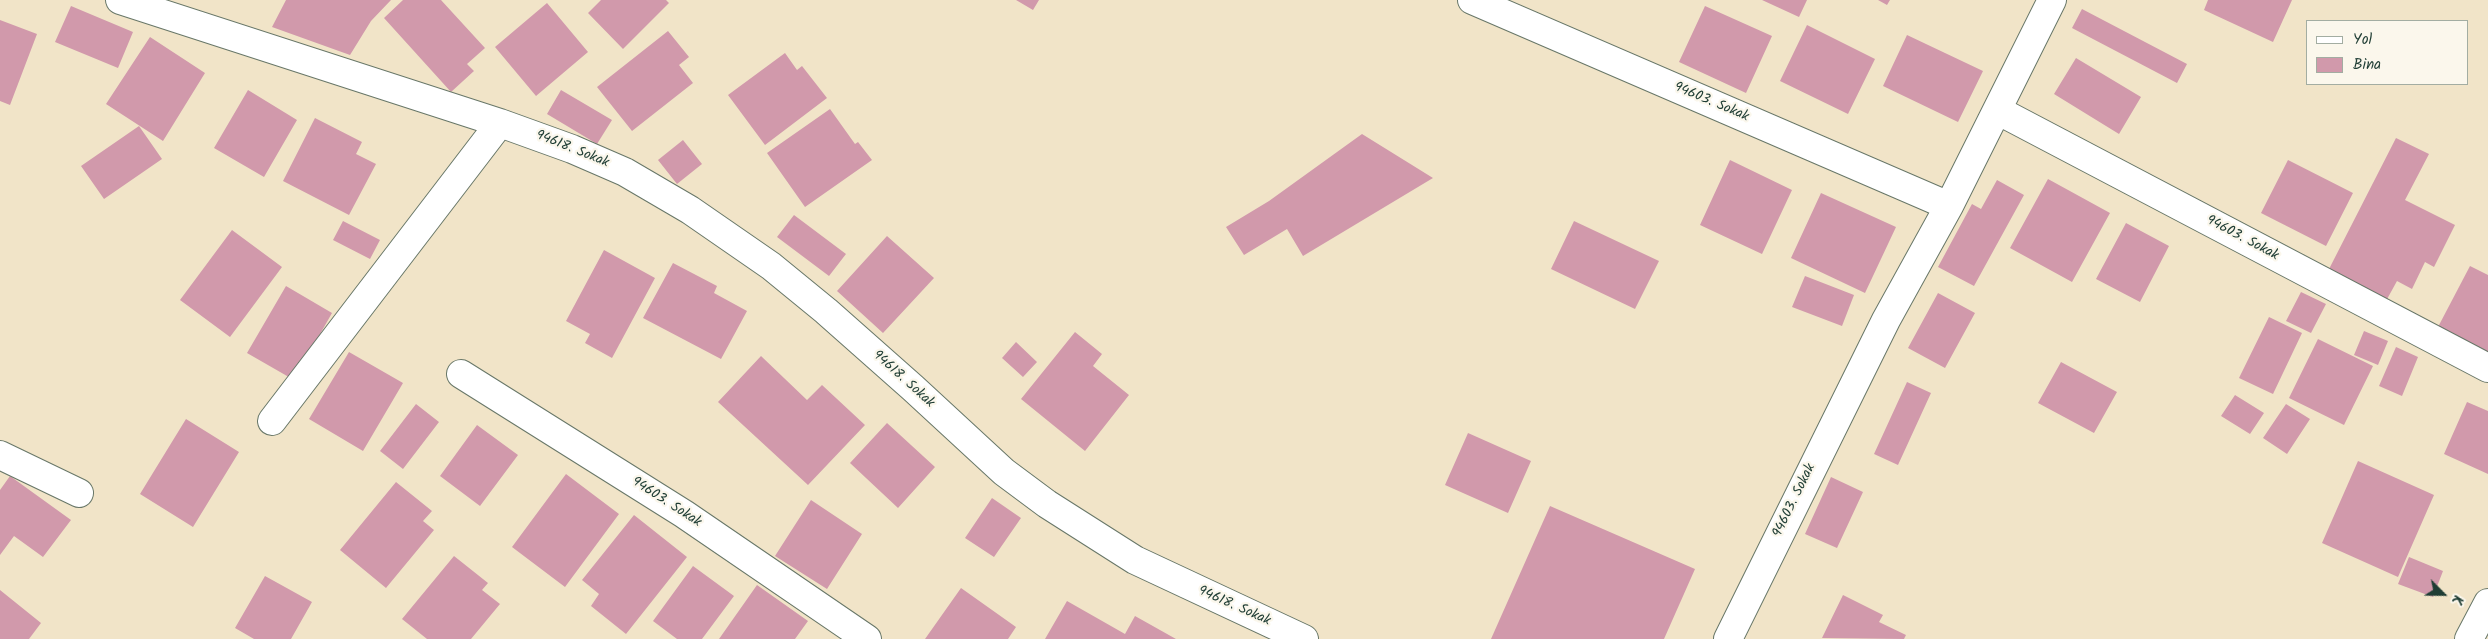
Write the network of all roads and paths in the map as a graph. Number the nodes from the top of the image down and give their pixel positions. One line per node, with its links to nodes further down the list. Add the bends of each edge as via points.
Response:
1 (120, 0): 4 (street, 94618. Sokak)
2 (1472, 0): 7 (street, 94603. Sokak)
3 (2052, 0): 5 (street, 94603. Sokak)
4 (176, 8): 6 (street, 94618. Sokak)
5 (1996, 110): 7 (street, 94603. Sokak); 8 (street, 94603. Sokak)
6 (500, 123): 10 (street); 15 (street, 94618. Sokak, via 572,148 625,172 690,210 757,256 826,310 1004,472 1047,504 1135,560)
7 (1949, 206): 16 (street, 94603. Sokak, via 1882,329)
8 (2488, 368)
9 (461, 374): 14 (street, 94603. Sokak, via 684,514)
10 (272, 421)
11 (0, 455): 12 (street)
12 (79, 493)
13 (2488, 603): 17 (street)
14 (867, 639)
15 (1304, 639)
16 (1728, 639)
17 (2469, 639)

